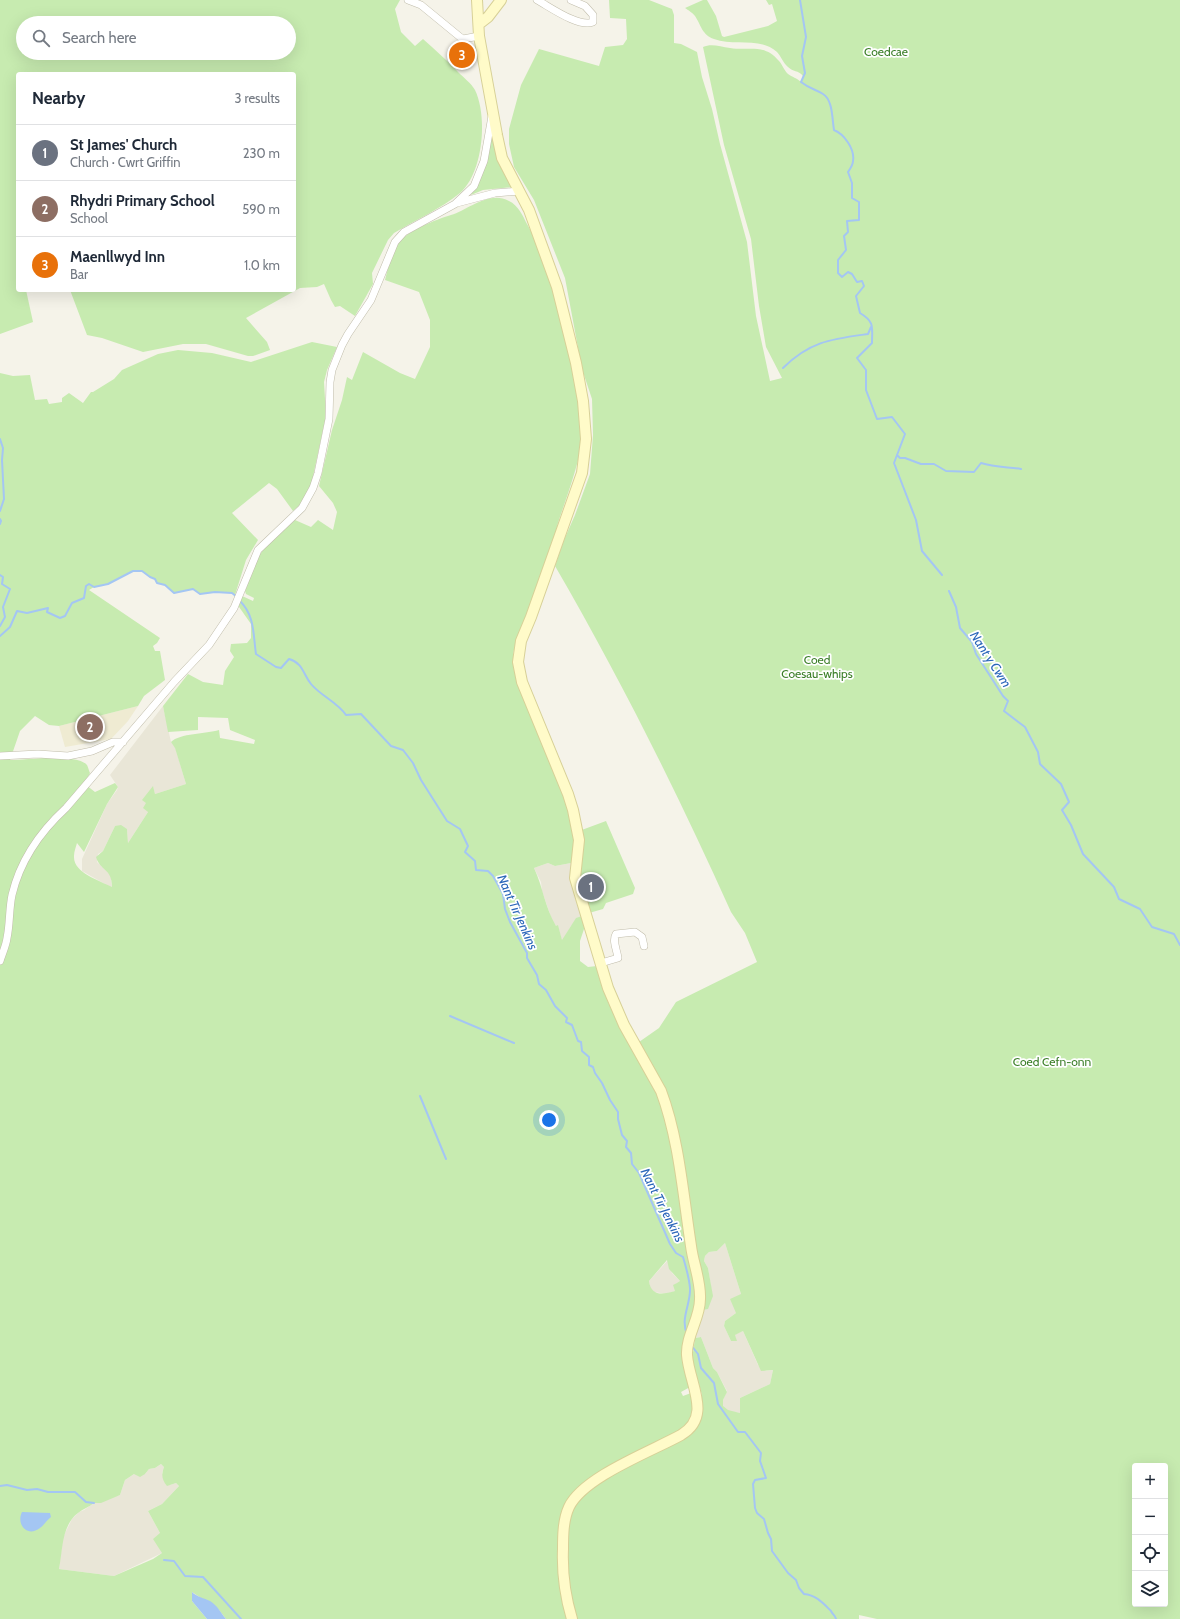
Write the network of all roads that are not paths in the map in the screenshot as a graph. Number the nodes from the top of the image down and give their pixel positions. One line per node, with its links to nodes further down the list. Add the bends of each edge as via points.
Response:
1 (408, 0): 8 (street, via 421,5 463,39)
2 (476, 0): 7 (street)
3 (500, 0): 4 (street); 7 (street, via 488,17)
4 (506, 0)
5 (538, 0): 6 (street, via 574,21 588,24 593,22 593,15 584,6)
6 (571, 0)
7 (479, 24): 8 (street)
8 (479, 36): 9 (street)
9 (493, 111): 10 (street, via 502,158); 11 (street, via 482,168 474,186)
10 (519, 191): 11 (street, via 489,194); 16 (street, via 557,286 583,401 586,440 582,473 532,617 521,641 518,652 519,669 574,810 579,840 575,878)
11 (455, 204): 12 (street, via 404,232 395,242 371,300 348,334 332,370 327,432 318,473 308,498 294,518 258,550 234,608 209,645)
12 (123, 742): 13 (street, via 113,742 92,751 68,756); 15 (street, via 48,826 26,858 12,896 7,939)
13 (0, 756)
14 (644, 946): 16 (street, via 642,937 635,932 616,934 614,942 618,958)
15 (0, 961)
16 (601, 963): 17 (street, via 618,1012 661,1090 672,1127 700,1292 700,1306 687,1349 698,1409 695,1424 689,1431 592,1482 581,1491 569,1507 563,1532 562,1563)
17 (572, 1619)

